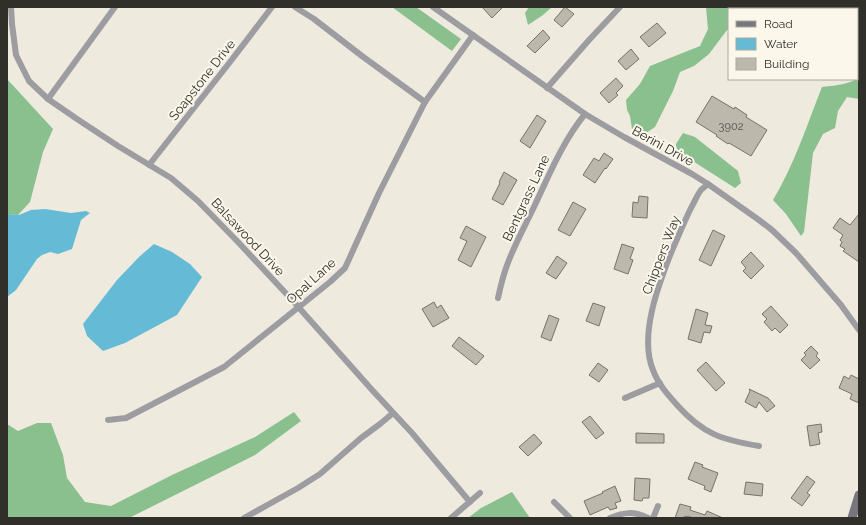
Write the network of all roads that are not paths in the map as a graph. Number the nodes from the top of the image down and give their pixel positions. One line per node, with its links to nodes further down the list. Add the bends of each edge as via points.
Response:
1 (11, 7): 9 (street, Balsawood Drive, via 16,55 29,81)
2 (115, 7): 9 (street)
3 (272, 7): 12 (street, Soapstone Drive)
4 (295, 7): 10 (street)
5 (433, 7): 7 (street, Berini Drive)
6 (620, 7): 8 (street)
7 (473, 35): 8 (street, Berini Drive); 10 (street, Opal Lane)
8 (547, 88): 11 (street, Berini Drive)
9 (48, 98): 12 (street, Balsawood Drive, via 77,120)
10 (425, 102): 15 (street, Opal Lane, via 344,268)
11 (585, 114): 13 (street, Berini Drive); 14 (street, Bentgrass Lane, via 568,138 510,257)
12 (149, 164): 15 (street, Balsawood Drive, via 198,200)
13 (708, 184): 16 (street, Berini Drive, via 785,242 841,305); 17 (street, Chippers Way, via 701,190 687,217 660,282 654,304 649,353 653,370)
14 (498, 298)
15 (298, 308): 19 (street, Balsawood Drive); 20 (street, Opal Lane, via 224,367 126,418)
16 (859, 330)
17 (660, 383): 18 (street); 21 (street, Chippers Way, via 690,419 703,428 725,439)
18 (625, 398)
19 (393, 413): 24 (street, Balsawood Drive); 27 (street, via 320,474)
20 (108, 420)
21 (759, 446)
22 (480, 493): 24 (street)
23 (859, 495): 33 (street)
24 (470, 502): 28 (street)
25 (554, 502): 29 (street)
26 (658, 506): 32 (street)
27 (244, 518)
28 (451, 518)
29 (570, 518)
30 (610, 518): 31 (street, via 630,513)
31 (648, 518)
32 (653, 518)
33 (852, 518)

